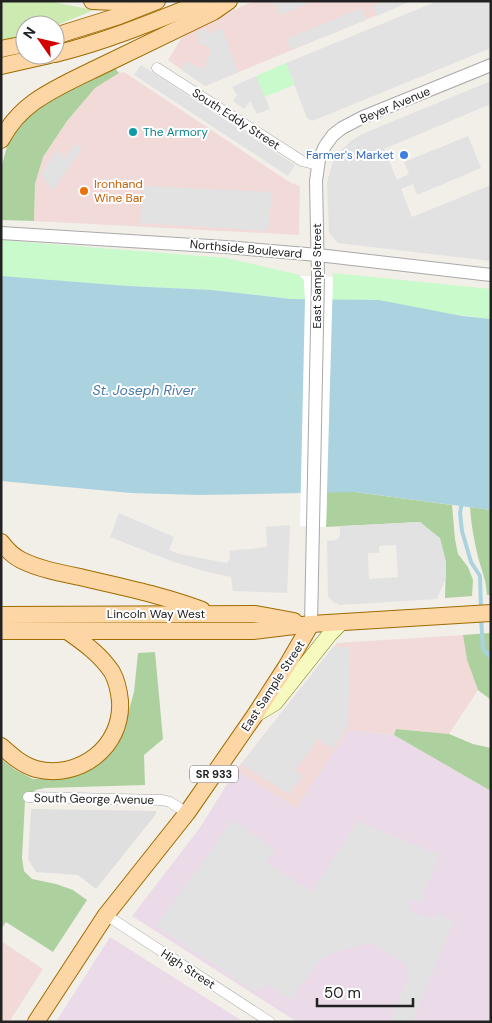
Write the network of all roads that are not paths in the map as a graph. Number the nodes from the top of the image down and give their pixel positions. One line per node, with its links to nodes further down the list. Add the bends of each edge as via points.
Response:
1 (92, 1): 2 (main road)
2 (124, 1)
3 (157, 1): 6 (main road)
4 (205, 1): 9 (main road, via 112,37)
5 (229, 1): 14 (main road, via 213,12 54,89 18,116)
6 (65, 33)
7 (15, 46): 8 (main road)
8 (1, 49)
9 (65, 51)
10 (15, 63): 12 (main road)
11 (491, 65): 15 (street, Beyer Avenue, via 342,128 325,146)
12 (1, 66)
13 (157, 68): 15 (street, South Eddy Street, via 302,161)
14 (1, 140)
15 (318, 165): 17 (street, East Sample Street)
16 (1, 233): 17 (street, Northside Boulevard)
17 (318, 255): 18 (street, Northside Boulevard); 24 (street, East Sample Street)
18 (491, 275)
19 (1, 542): 21 (main road, via 18,558 47,570 161,597)
20 (490, 613): 23 (main road, Lincoln Way West)
21 (211, 614): 22 (main road, Lincoln Way West); 24 (main road, Lincoln Way West, via 256,614)
22 (1, 615)
23 (342, 622): 24 (main road, Lincoln Way West); 27 (main road, via 275,703)
24 (310, 624): 26 (main road, Lincoln Way West, via 253,631); 27 (main road, East Sample Street / SR 933)
25 (1, 631): 26 (main road, Lincoln Way West)
26 (67, 631): 28 (main road, via 92,648 116,682 119,719 108,744 89,762 61,771 35,769 17,760)
27 (255, 715): 30 (main road, East Sample Street / SR 933)
28 (1, 746)
29 (28, 797): 30 (street, South George Avenue, via 162,800)
30 (187, 813): 31 (main road, East Sample Street / SR 933)
31 (106, 915): 32 (main road, East Sample Street / SR 933); 33 (street, High Street)
32 (36, 1022)
33 (270, 1022)

